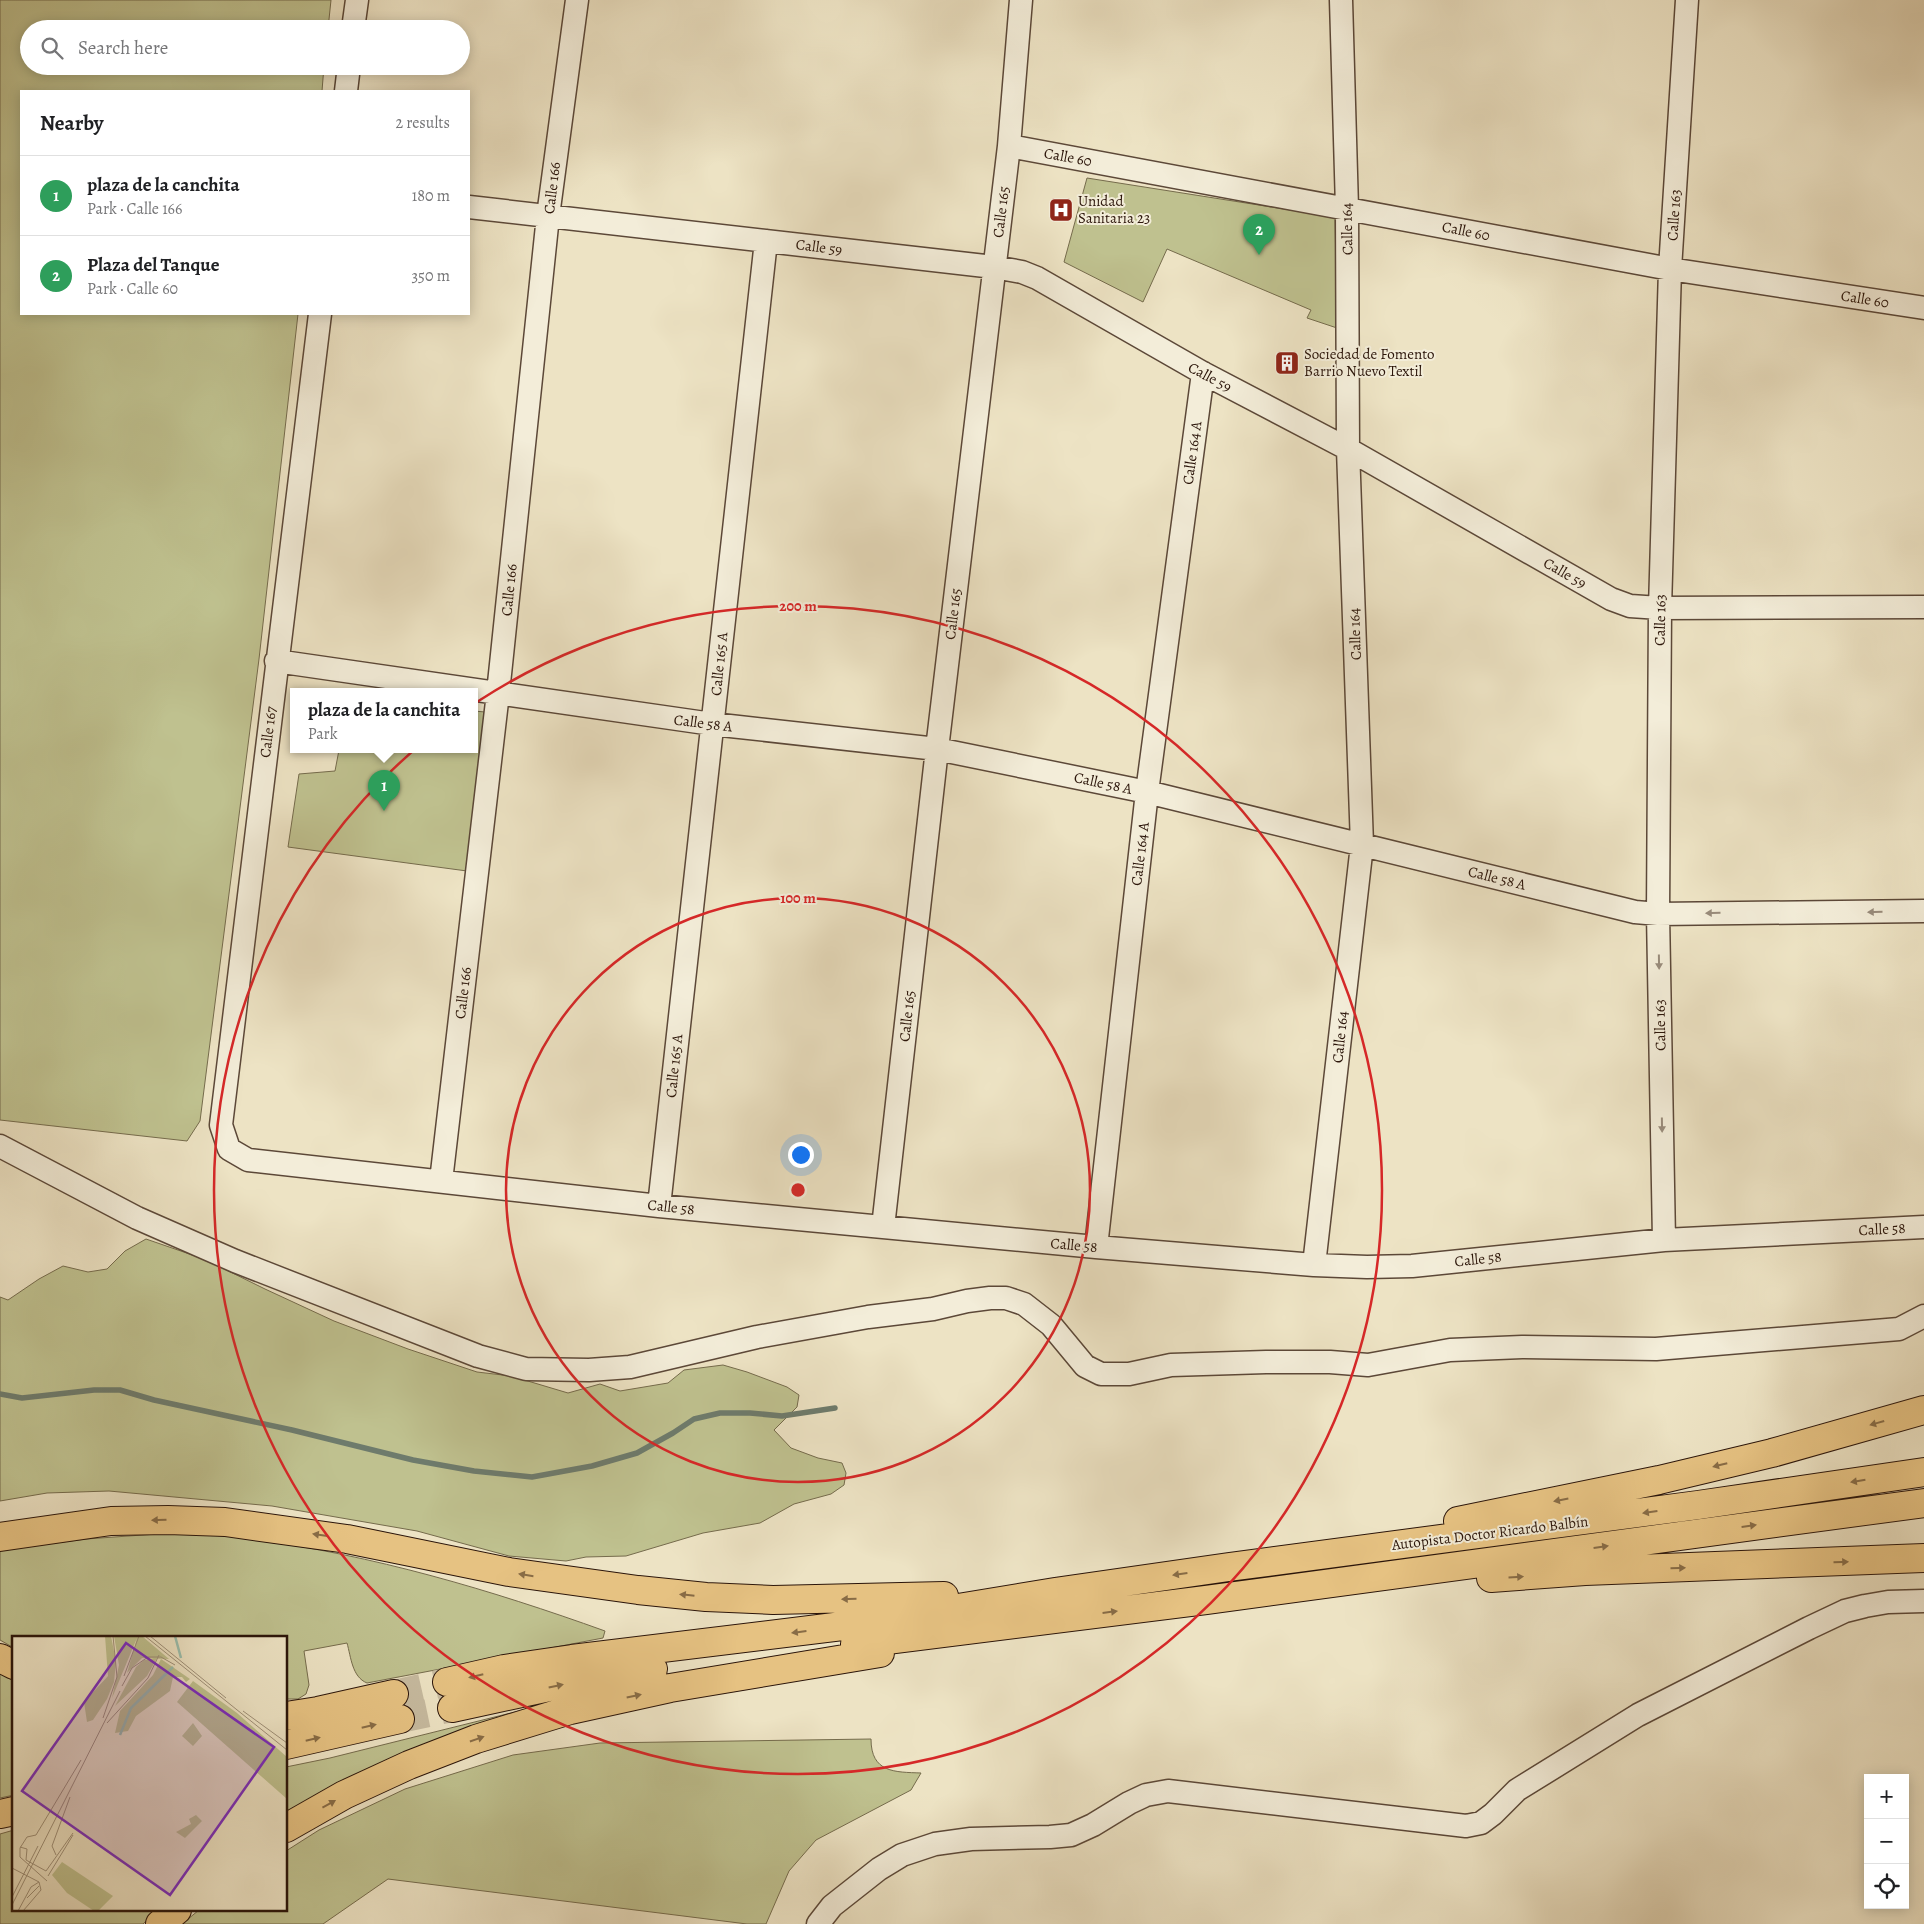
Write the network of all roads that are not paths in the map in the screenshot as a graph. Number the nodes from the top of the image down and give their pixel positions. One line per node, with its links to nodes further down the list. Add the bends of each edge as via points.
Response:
1 (357, 0): 6 (street)
2 (576, 0): 12 (street, Calle 166)
3 (1021, 0): 9 (street, Calle 165)
4 (1341, 0): 11 (street, Calle 164)
5 (1687, 0): 15 (street, Calle 163)
6 (354, 20)
7 (348, 75): 8 (street)
8 (346, 90)
9 (1009, 146): 11 (street, Calle 60); 14 (street, Calle 165)
10 (470, 206): 12 (street, Calle 59)
11 (1347, 208): 15 (street, Calle 60); 19 (street, Calle 164)
12 (548, 216): 13 (street, Calle 59); 25 (street, Calle 166)
13 (766, 241): 14 (street, Calle 59); 26 (street, Calle 165 A)
14 (994, 267): 18 (street, Calle 59, via 1037,278); 27 (street, Calle 165)
15 (1670, 269): 16 (street, Calle 60); 21 (street, Calle 163)
16 (1924, 308)
17 (320, 315): 22 (street, Calle 167)
18 (1203, 373): 19 (street, Calle 59); 28 (street, Calle 164 A)
19 (1348, 449): 21 (street, Calle 59, via 1611,599 1630,606); 29 (street, Calle 164)
20 (1924, 607): 21 (street, Calle 59)
21 (1660, 608): 31 (street, Calle 163)
22 (276, 661): 23 (street, Calle 58 A); 33 (street, Calle 167, via 221,1125)
23 (463, 688)
24 (478, 690): 25 (street, Calle 58 A)
25 (498, 693): 26 (street, Calle 58 A); 34 (street, Calle 166)
26 (712, 724): 27 (street, Calle 58 A); 35 (street, Calle 165 A)
27 (937, 749): 28 (street, Calle 58 A); 36 (street, Calle 165)
28 (1148, 792): 29 (street, Calle 58 A); 39 (street, Calle 164 A)
29 (1362, 845): 31 (street, Calle 58 A, via 1635,912); 40 (street, Calle 164)
30 (1924, 911): 31 (street, Calle 58 A, one-way to 31)
31 (1658, 914): 38 (street, Calle 163, one-way to 38)
32 (0, 1146): 41 (street, via 137,1218 235,1261 478,1356 526,1369 630,1367 756,1337 990,1298 1006,1298 1024,1304 1052,1325 1086,1366 1101,1374 1130,1374 1171,1366 1266,1362 1368,1365 1450,1350 1513,1347 1656,1349 1898,1329)
33 (229, 1149): 34 (street, Calle 58, via 248,1160)
34 (441, 1181): 35 (street, Calle 58)
35 (659, 1206): 36 (street, Calle 58)
36 (883, 1227): 39 (street, Calle 58)
37 (1924, 1227): 38 (street, Calle 58)
38 (1664, 1240): 40 (street, Calle 58, via 1412,1266)
39 (1096, 1247): 40 (street, Calle 58)
40 (1314, 1265)
41 (1924, 1316)
42 (1924, 1410): 47 (highway, one-way to 47, via 1659,1480)
43 (1924, 1472): 47 (highway, Autopista Doctor Ricardo Balbín, one-way to 47, via 1698,1506)
44 (1924, 1503): 49 (highway, Autopista Doctor Ricardo Balbín, one-way to 44)
45 (0, 1537): 48 (highway, one-way to 45, via 773,1600 706,1597 536,1576 347,1539 226,1522 111,1521)
46 (1924, 1558): 49 (highway, one-way to 46, via 1585,1571)
47 (1229, 1567): 48 (highway, Autopista Doctor Ricardo Balbín, one-way to 48)
48 (1055, 1592): 51 (highway, one-way to 51, via 867,1624 504,1669 450,1695)
49 (1206, 1600): 51 (highway, Autopista Doctor Ricardo Balbín, one-way to 49)
50 (1924, 1601): 59 (street, via 1865,1606 1809,1628 1630,1720 1517,1790 1481,1823 1466,1826 1168,1791 1128,1803 1072,1835 971,1839 935,1844 902,1855 832,1906)
51 (1062, 1618): 56 (highway, one-way to 51, via 344,1795 409,1765 476,1739 570,1710 670,1688)
52 (0, 1658): 53 (highway)
53 (12, 1664)
54 (288, 1716): 55 (highway, one-way to 54, via 397,1707)
55 (288, 1744)
56 (288, 1827)
57 (175, 1912): 58 (highway)
58 (160, 1924)
59 (818, 1924)

